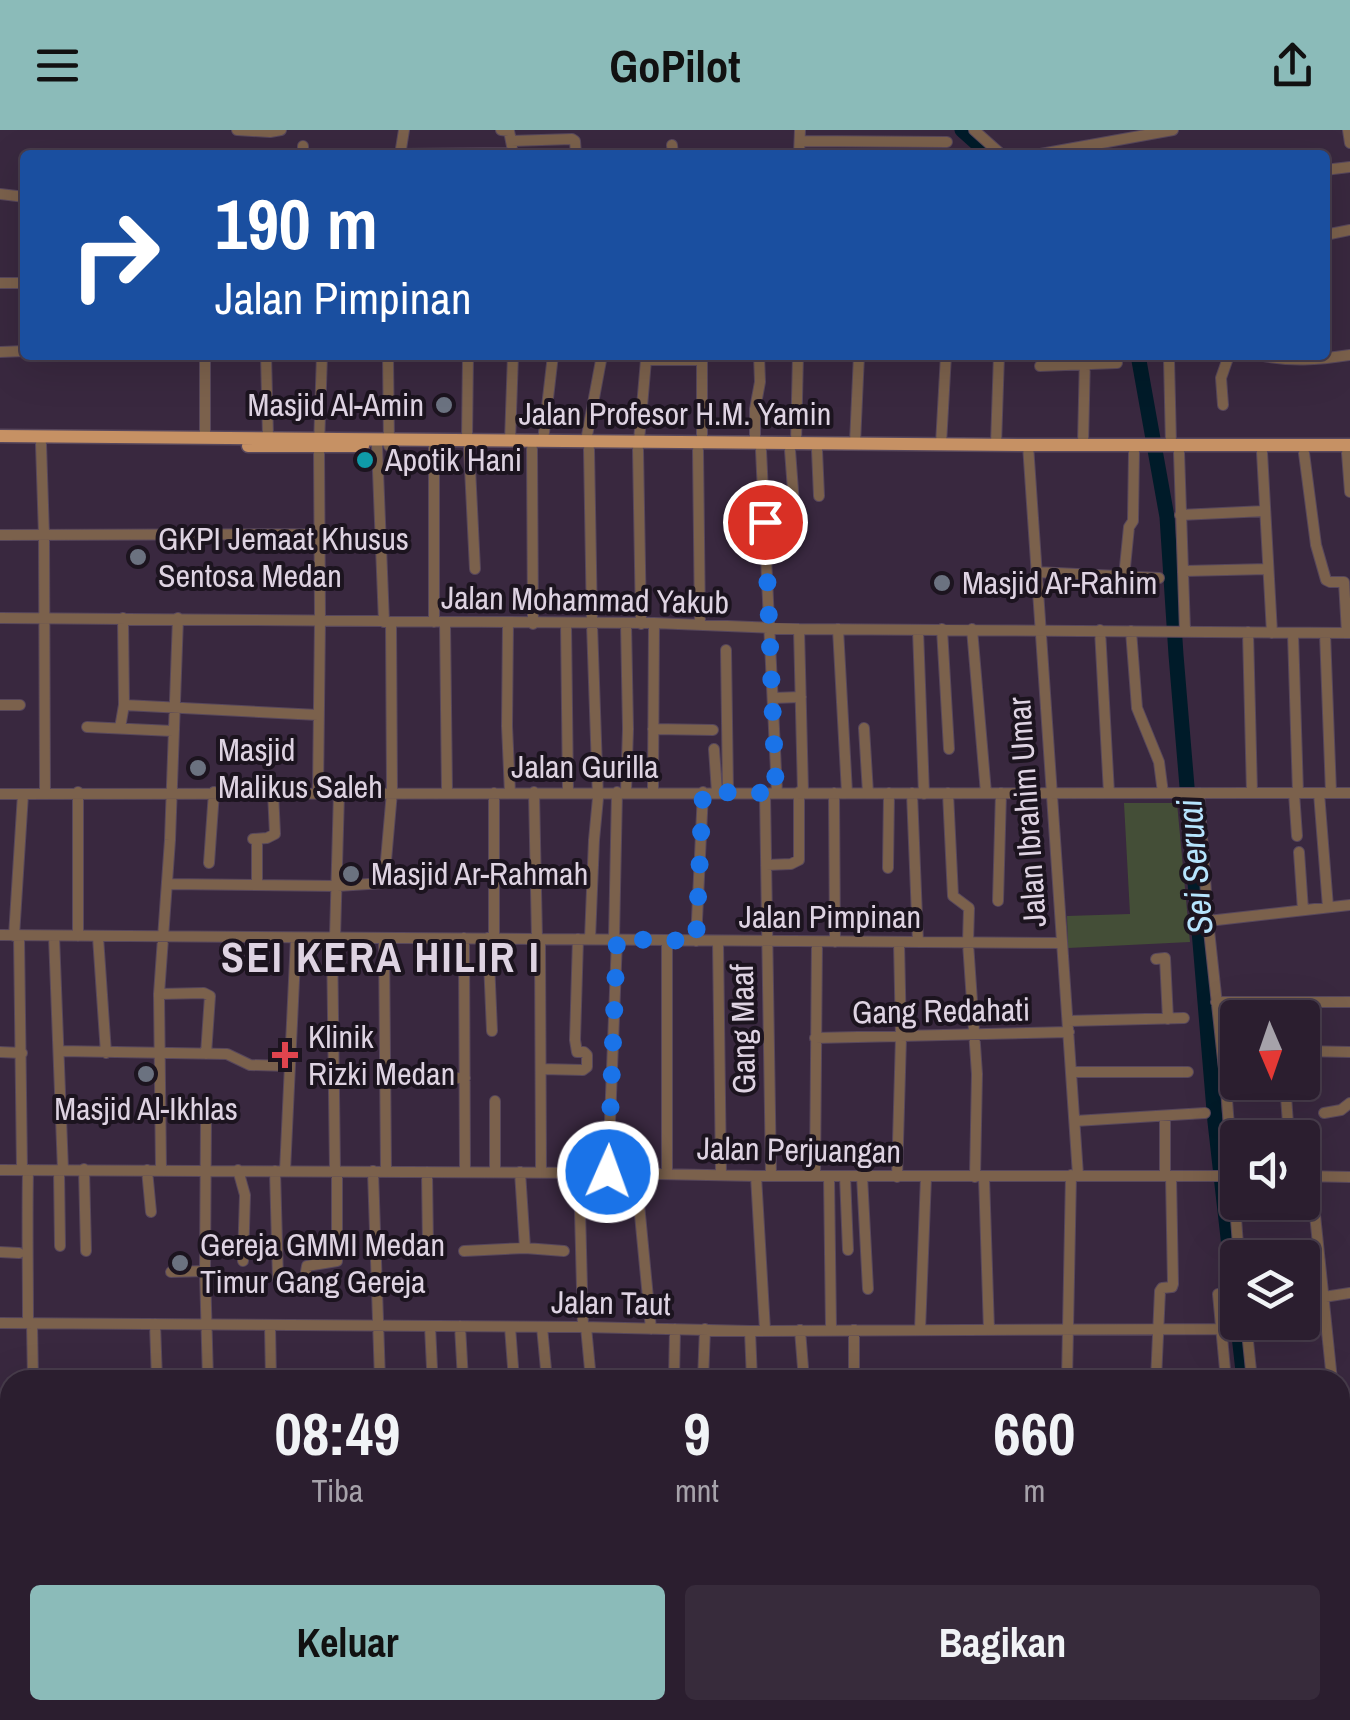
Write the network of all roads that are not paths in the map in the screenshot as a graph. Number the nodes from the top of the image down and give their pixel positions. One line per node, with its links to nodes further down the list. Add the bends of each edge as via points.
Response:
1 (237, 130): 2 (street)
2 (282, 130)
3 (389, 130): 9 (street)
4 (501, 130): 14 (street, via 509,131)
5 (974, 130): 16 (street)
6 (1090, 130): 13 (street)
7 (1348, 130): 12 (street)
8 (1166, 131): 13 (street)
9 (404, 132)
10 (800, 135): 11 (street)
11 (947, 142)
12 (1350, 143)
13 (1093, 144): 17 (street)
14 (512, 150): 15 (street, via 572,139)
15 (576, 150)
16 (996, 150)
17 (1061, 150)
18 (205, 360): 41 (street)
19 (266, 360): 40 (street)
20 (322, 360): 43 (street)
21 (388, 360): 44 (street)
22 (468, 360): 49 (street)
23 (512, 360): 42 (street)
24 (552, 360): 51 (street)
25 (601, 360): 52 (street)
26 (646, 360): 55 (street)
27 (702, 360): 56 (street)
28 (759, 360): 57 (street, Gang Maaf)
29 (798, 360): 58 (street)
30 (859, 360): 46 (street)
31 (946, 360): 50 (street)
32 (999, 360): 53 (street)
33 (1084, 360): 36 (street); 37 (street); 54 (street)
34 (1169, 360): 61 (street)
35 (1227, 360): 38 (street)
36 (1117, 364)
37 (1040, 366)
38 (1223, 405)
39 (0, 436): 41 (main road, Jalan Profesor H.M. Yamin)
40 (268, 438): 41 (main road, Jalan Profesor H.M. Yamin); 43 (main road, Jalan Profesor H.M. Yamin)
41 (210, 440): 43 (main road, Jalan Profesor H.M. Yamin); 48 (main road, Jalan Profesor H.M. Yamin)
42 (510, 441): 49 (main road, Jalan Profesor H.M. Yamin); 51 (main road, Jalan Profesor H.M. Yamin)
43 (319, 442): 44 (main road, Jalan Profesor H.M. Yamin); 72 (street)
44 (383, 442): 45 (main road, Jalan Profesor H.M. Yamin); 87 (street)
45 (434, 443): 49 (main road, Jalan Profesor H.M. Yamin); 86 (street)
46 (855, 443): 58 (main road, Jalan Profesor H.M. Yamin); 59 (main road, Jalan Profesor H.M. Yamin)
47 (0, 444): 48 (main road, Jalan Profesor H.M. Yamin)
48 (41, 444): 74 (street)
49 (468, 444): 51 (main road, Jalan Profesor H.M. Yamin); 75 (street)
50 (941, 444): 53 (main road, Jalan Profesor H.M. Yamin); 59 (main road, Jalan Profesor H.M. Yamin)
51 (538, 445): 52 (main road, Jalan Profesor H.M. Yamin); 91 (street)
52 (587, 445): 55 (main road, Jalan Profesor H.M. Yamin); 92 (street)
53 (996, 445): 60 (main road, Jalan Profesor H.M. Yamin)
54 (1083, 445): 60 (main road, Jalan Profesor H.M. Yamin); 63 (main road, Jalan Profesor H.M. Yamin)
55 (639, 446): 56 (main road, Jalan Profesor H.M. Yamin); 93 (street)
56 (700, 446): 57 (main road, Jalan Profesor H.M. Yamin); 94 (street)
57 (758, 446): 58 (main road, Jalan Profesor H.M. Yamin); 95 (street, Gang Maaf)
58 (793, 446): 62 (main road, Jalan Profesor H.M. Yamin); 69 (street)
59 (918, 447): 60 (main road, Jalan Profesor H.M. Yamin); 62 (main road, Jalan Profesor H.M. Yamin)
60 (1028, 448): 63 (main road, Jalan Profesor H.M. Yamin); 78 (street, Jalan Ibrahim Umar)
61 (1169, 449): 63 (main road, Jalan Profesor H.M. Yamin); 64 (main road, Jalan Profesor H.M. Yamin); 65 (main road, Jalan Profesor H.M. Yamin); 71 (street)
62 (817, 450): 68 (street)
63 (1141, 450): 79 (street)
64 (1349, 450): 66 (main road, Jalan Profesor H.M. Yamin); 67 (street)
65 (1262, 452): 66 (main road, Jalan Profesor H.M. Yamin); 70 (street)
66 (1304, 453): 109 (street, via 1316,546 1326,580 1344,582)
67 (1350, 492)
68 (818, 496)
69 (794, 504)
70 (1266, 511): 71 (street); 76 (street)
71 (1180, 515): 77 (street)
72 (318, 534): 74 (street); 85 (street)
73 (0, 535): 74 (street)
74 (44, 535): 81 (street)
75 (475, 569)
76 (1268, 569): 77 (street); 106 (street)
77 (1184, 571): 104 (street)
78 (1036, 572): 79 (street); 101 (street, Jalan Ibrahim Umar)
79 (1124, 577): 80 (street)
80 (1160, 578)
81 (44, 617): 82 (street, Jalan Mohammad Yakub); 83 (street, Jalan Mohammad Yakub); 160 (street)
82 (0, 618)
83 (123, 618): 84 (street, Jalan Mohammad Yakub); 115 (street)
84 (178, 618): 85 (street, Jalan Mohammad Yakub); 116 (street)
85 (320, 620): 87 (street, Jalan Mohammad Yakub); 117 (street)
86 (440, 622): 87 (street, Jalan Mohammad Yakub); 88 (street, Jalan Mohammad Yakub); 132 (street)
87 (387, 623): 131 (street)
88 (508, 623): 91 (street, Jalan Mohammad Yakub); 145 (street)
89 (566, 623): 91 (street, Jalan Mohammad Yakub); 92 (street, Jalan Mohammad Yakub); 134 (street)
90 (626, 623): 92 (street, Jalan Mohammad Yakub); 93 (street, Jalan Mohammad Yakub); 136 (street)
91 (533, 624)
92 (592, 624): 135 (street)
93 (647, 624): 94 (street, Jalan Mohammad Yakub); 121 (street)
94 (700, 625): 95 (street, Jalan Mohammad Yakub)
95 (770, 628): 96 (street, Jalan Mohammad Yakub); 111 (street, Gang Maaf)
96 (798, 629): 97 (street, Jalan Mohammad Yakub); 112 (street)
97 (838, 629): 100 (street, Jalan Mohammad Yakub); 148 (street)
98 (942, 629): 99 (street, Jalan Mohammad Yakub); 100 (street, Jalan Mohammad Yakub); 125 (street)
99 (972, 629): 101 (street, Jalan Mohammad Yakub); 150 (street)
100 (918, 630): 161 (street)
101 (1039, 630): 102 (street, Jalan Mohammad Yakub); 163 (street, Jalan Ibrahim Umar)
102 (1100, 630): 103 (street, Jalan Mohammad Yakub); 151 (street)
103 (1132, 630): 104 (street, Jalan Mohammad Yakub); 152 (street, via 1137,708)
104 (1182, 631): 105 (street, Jalan Mohammad Yakub)
105 (1248, 632): 106 (street, Jalan Mohammad Yakub); 154 (street)
106 (1272, 632): 107 (street, Jalan Mohammad Yakub)
107 (1293, 633): 108 (street, Jalan Mohammad Yakub); 155 (street)
108 (1325, 633): 109 (street, Jalan Mohammad Yakub); 156 (street)
109 (1348, 633)
110 (726, 650): 139 (street)
111 (773, 698): 112 (street); 146 (street, Gang Maaf)
112 (800, 698): 140 (street)
113 (20, 705): 114 (street)
114 (0, 706)
115 (124, 706): 116 (street); 119 (street)
116 (174, 708): 117 (street); 123 (street)
117 (318, 715): 130 (street)
118 (87, 727): 119 (street)
119 (120, 728): 123 (street)
120 (864, 728): 141 (street)
121 (653, 729): 122 (street); 137 (street)
122 (714, 730)
123 (173, 731): 127 (street)
124 (714, 749): 139 (street)
125 (950, 749)
126 (78, 792): 127 (street, Jalan Gurilla); 160 (street, Jalan Gurilla); 183 (street)
127 (171, 792): 128 (street, Jalan Gurilla); 171 (street)
128 (214, 792): 129 (street, Jalan Gurilla); 166 (street)
129 (273, 792): 130 (street, Jalan Gurilla); 172 (street, via 274,835 255,839)
130 (318, 792): 143 (street, Jalan Gurilla)
131 (392, 792): 132 (street, Jalan Gurilla); 143 (street, Jalan Gurilla); 170 (street)
132 (448, 792): 144 (street, Jalan Gurilla)
133 (534, 792): 134 (street, Jalan Gurilla); 145 (street, Jalan Gurilla); 190 (street)
134 (568, 792): 135 (street, Jalan Gurilla)
135 (598, 792): 136 (street, Jalan Gurilla); 191 (street)
136 (622, 792): 137 (street, Jalan Gurilla); 192 (street)
137 (653, 792): 138 (street, Jalan Gurilla)
138 (703, 792): 139 (street, Jalan Gurilla); 194 (street)
139 (723, 792): 146 (street, Jalan Gurilla)
140 (801, 792): 146 (street, Jalan Gurilla); 147 (street, Jalan Gurilla); 167 (street, via 799,860)
141 (868, 792): 142 (street, Jalan Gurilla); 148 (street, Jalan Gurilla)
142 (889, 792): 161 (street, Jalan Gurilla); 168 (street)
143 (339, 793): 173 (street)
144 (494, 793): 145 (street, Jalan Gurilla); 188 (street)
145 (510, 793)
146 (771, 793): 167 (street, Gang Maaf)
147 (834, 793): 148 (street, Jalan Gurilla); 198 (street)
148 (847, 793)
149 (948, 793): 150 (street, Jalan Gurilla); 161 (street, Jalan Gurilla); 201 (street, via 952,896 970,908)
150 (986, 793): 162 (street, Jalan Gurilla)
151 (1110, 793): 152 (street, Jalan Gurilla); 163 (street, Jalan Gurilla)
152 (1168, 793): 153 (street, Jalan Gurilla)
153 (1197, 793): 154 (street, Jalan Gurilla); 178 (street)
154 (1252, 793): 155 (street, Jalan Gurilla)
155 (1296, 793): 156 (street, Jalan Gurilla); 164 (street)
156 (1325, 793): 157 (street, Jalan Gurilla); 176 (street)
157 (1350, 793)
158 (0, 794): 159 (street, Jalan Gurilla)
159 (23, 794): 160 (street, Jalan Gurilla); 181 (street)
160 (44, 794)
161 (918, 794): 200 (street)
162 (1001, 794): 163 (street, Jalan Gurilla); 174 (street)
163 (1051, 794): 202 (street, Jalan Ibrahim Umar)
164 (1297, 836)
165 (1299, 852): 177 (street)
166 (208, 863)
167 (766, 864): 196 (street, Gang Maaf)
168 (888, 868)
169 (419, 877): 170 (street)
170 (384, 883): 173 (street)
171 (167, 884): 172 (street); 179 (street)
172 (257, 885): 173 (street)
173 (336, 886): 185 (street)
174 (998, 901)
175 (1350, 905): 176 (street)
176 (1328, 907): 177 (street)
177 (1303, 910): 178 (street)
178 (1208, 921): 205 (street)
179 (162, 932): 184 (street, Jalan Pimpinan); 186 (street, Jalan Pimpinan); 204 (street)
180 (0, 936): 181 (street, Jalan Pimpinan)
181 (16, 936): 182 (street, Jalan Pimpinan); 218 (street)
182 (54, 936): 183 (street, Jalan Pimpinan); 215 (street)
183 (78, 936): 184 (street, Jalan Pimpinan)
184 (98, 937): 220 (street)
185 (334, 937): 186 (street, Jalan Pimpinan); 189 (street, Jalan Pimpinan); 245 (street)
186 (296, 938): 223 (street)
187 (464, 938): 188 (street, Jalan Pimpinan); 189 (street, Jalan Pimpinan); 228 (street)
188 (491, 938): 190 (street, Jalan Pimpinan); 210 (street)
189 (384, 939): 227 (street)
190 (539, 939): 191 (street, Jalan Pimpinan); 224 (street)
191 (584, 939): 192 (street, Jalan Pimpinan); 224 (street, via 575,1040 587,1067)
192 (615, 939): 193 (street, Jalan Pimpinan); 254 (street)
193 (668, 940): 194 (street, Jalan Pimpinan); 256 (street)
194 (696, 941): 195 (street, Jalan Pimpinan)
195 (718, 941): 196 (street, Jalan Pimpinan); 257 (street)
196 (766, 942): 197 (street, Jalan Pimpinan); 261 (street, Gang Maaf)
197 (817, 942): 198 (street, Jalan Pimpinan); 214 (street)
198 (835, 942): 199 (street, Jalan Pimpinan)
199 (899, 942): 200 (street, Jalan Pimpinan); 213 (street)
200 (918, 942): 201 (street, Jalan Pimpinan)
201 (968, 943): 202 (street, Jalan Pimpinan); 211 (street)
202 (1061, 943): 209 (street, Jalan Ibrahim Umar)
203 (1156, 959): 208 (street, via 1166,958)
204 (160, 994): 221 (street); 222 (street, via 210,996)
205 (1216, 1002): 206 (street); 212 (street)
206 (1350, 1002)
207 (1184, 1018): 208 (street, Gang Redahati)
208 (1168, 1019): 209 (street, Gang Redahati)
209 (1068, 1027): 211 (street, Gang Redahati); 225 (street, Jalan Ibrahim Umar)
210 (492, 1031)
211 (975, 1036): 213 (street, Gang Redahati); 271 (street)
212 (1220, 1036)
213 (901, 1037): 214 (street, Gang Redahati); 266 (street)
214 (815, 1038): 262 (street)
215 (60, 1051): 220 (street); 239 (street)
216 (1320, 1051): 219 (street)
217 (0, 1052): 218 (street)
218 (22, 1052): 238 (street)
219 (1350, 1052)
220 (106, 1053): 221 (street)
221 (160, 1053): 222 (street); 241 (street)
222 (206, 1054): 223 (street, via 227,1054 250,1066)
223 (290, 1066): 244 (street)
224 (540, 1069): 252 (street)
225 (1072, 1072): 226 (street); 235 (street, Jalan Ibrahim Umar)
226 (1188, 1072)
227 (386, 1078): 228 (street); 247 (street)
228 (465, 1078): 249 (street)
229 (495, 1101): 250 (street)
230 (1350, 1103): 232 (street)
231 (1204, 1112): 233 (street)
232 (1324, 1113)
233 (1165, 1116): 235 (street); 259 (street)
234 (206, 1117): 242 (street)
235 (1075, 1121): 258 (street, Jalan Ibrahim Umar)
236 (84, 1169): 239 (street, Jalan Perjuangan); 240 (street, Jalan Perjuangan); 278 (street)
237 (0, 1170): 238 (street, Jalan Perjuangan)
238 (26, 1170): 239 (street, Jalan Perjuangan); 293 (street)
239 (61, 1170): 274 (street)
240 (147, 1170): 241 (street, Jalan Perjuangan); 272 (street)
241 (162, 1170): 242 (street, Jalan Perjuangan)
242 (206, 1170): 243 (street, Jalan Perjuangan); 284 (street)
243 (238, 1170): 244 (street, Jalan Perjuangan); 283 (street, via 245,1195)
244 (280, 1171): 245 (street, Jalan Perjuangan); 286 (street)
245 (336, 1171): 246 (street, Jalan Perjuangan); 287 (street, via 337,1261 307,1266)
246 (374, 1171): 247 (street, Jalan Perjuangan); 298 (street)
247 (386, 1171): 248 (street, Jalan Perjuangan)
248 (427, 1172): 249 (street, Jalan Perjuangan); 275 (street)
249 (465, 1172): 250 (street, Jalan Perjuangan)
250 (495, 1172): 251 (street, Jalan Perjuangan)
251 (520, 1172): 252 (street, Jalan Perjuangan); 276 (street)
252 (541, 1172): 253 (street, Jalan Perjuangan)
253 (579, 1172): 254 (street, Jalan Perjuangan); 303 (street)
254 (608, 1172): 255 (street, Jalan Perjuangan)
255 (636, 1173): 256 (street, Jalan Perjuangan); 304 (street)
256 (667, 1174): 257 (street, Jalan Perjuangan)
257 (722, 1175): 260 (street, Jalan Perjuangan)
258 (1074, 1175): 259 (street, Jalan Perjuangan); 271 (street, Jalan Perjuangan); 314 (street, Jalan Ibrahim Umar)
259 (1168, 1175): 268 (street, Jalan Perjuangan); 315 (street, via 1173,1284 1160,1291)
260 (756, 1176): 261 (street, Jalan Perjuangan); 308 (street)
261 (771, 1176): 262 (street, Jalan Perjuangan)
262 (814, 1176): 263 (street, Jalan Perjuangan)
263 (829, 1176): 264 (street, Jalan Perjuangan); 310 (street)
264 (845, 1176): 265 (street, Jalan Perjuangan); 277 (street)
265 (862, 1176): 266 (street, Jalan Perjuangan); 288 (street)
266 (897, 1176): 267 (street, Jalan Perjuangan)
267 (926, 1176): 271 (street, Jalan Perjuangan); 312 (street)
268 (1220, 1176)
269 (1320, 1176): 270 (street)
270 (1350, 1176)
271 (979, 1178): 313 (street)
272 (151, 1212)
273 (1313, 1220): 291 (street)
274 (60, 1246)
275 (428, 1248)
276 (525, 1248): 279 (street); 280 (street)
277 (848, 1250)
278 (86, 1251)
279 (464, 1251)
280 (564, 1251)
281 (0, 1252): 282 (street)
282 (18, 1252)
283 (243, 1261)
284 (205, 1271): 285 (street); 296 (street)
285 (170, 1272)
286 (278, 1279)
287 (304, 1283)
288 (868, 1288)
289 (1350, 1293): 291 (street)
290 (1218, 1294): 292 (street)
291 (1324, 1296): 338 (street)
292 (1220, 1317)
293 (30, 1323): 294 (street, Jalan Taut); 295 (street, Jalan Taut); 320 (street)
294 (0, 1324)
295 (154, 1324): 296 (street, Jalan Taut); 321 (street)
296 (206, 1325): 297 (street, Jalan Taut); 322 (street)
297 (270, 1325): 298 (street, Jalan Taut); 323 (street)
298 (377, 1325): 299 (street, Jalan Taut); 324 (street)
299 (430, 1326): 300 (street, Jalan Taut); 319 (street)
300 (460, 1326): 301 (street, Jalan Taut); 325 (street)
301 (510, 1327): 302 (street, Jalan Taut); 326 (street)
302 (542, 1327): 303 (street, Jalan Taut); 327 (street)
303 (585, 1327): 304 (street, Jalan Taut); 328 (street)
304 (651, 1328): 305 (street, Jalan Taut)
305 (675, 1328): 306 (street, Jalan Taut); 329 (street)
306 (705, 1329): 316 (street, Jalan Taut); 330 (street)
307 (1220, 1329): 315 (street, Jalan Taut)
308 (766, 1330): 309 (street, Jalan Taut); 316 (street, Jalan Taut)
309 (800, 1330): 310 (street, Jalan Taut); 332 (street)
310 (831, 1330): 311 (street, Jalan Taut)
311 (854, 1330): 312 (street, Jalan Taut); 333 (street)
312 (920, 1330): 313 (street, Jalan Taut)
313 (989, 1330): 314 (street, Jalan Taut)
314 (1067, 1330): 315 (street, Jalan Taut); 334 (street, Jalan Ibrahim Umar)
315 (1160, 1330): 335 (street)
316 (750, 1331): 331 (street)
317 (1222, 1340): 336 (street)
318 (1248, 1340): 337 (street)
319 (432, 1368)
320 (32, 1370)
321 (156, 1370)
322 (208, 1370)
323 (271, 1370)
324 (379, 1370)
325 (462, 1370)
326 (513, 1370)
327 (546, 1370)
328 (590, 1370)
329 (674, 1370)
330 (703, 1370)
331 (752, 1370)
332 (803, 1370)
333 (854, 1370)
334 (1067, 1370)
335 (1157, 1370)
336 (1225, 1370)
337 (1251, 1370)
338 (1331, 1370)

